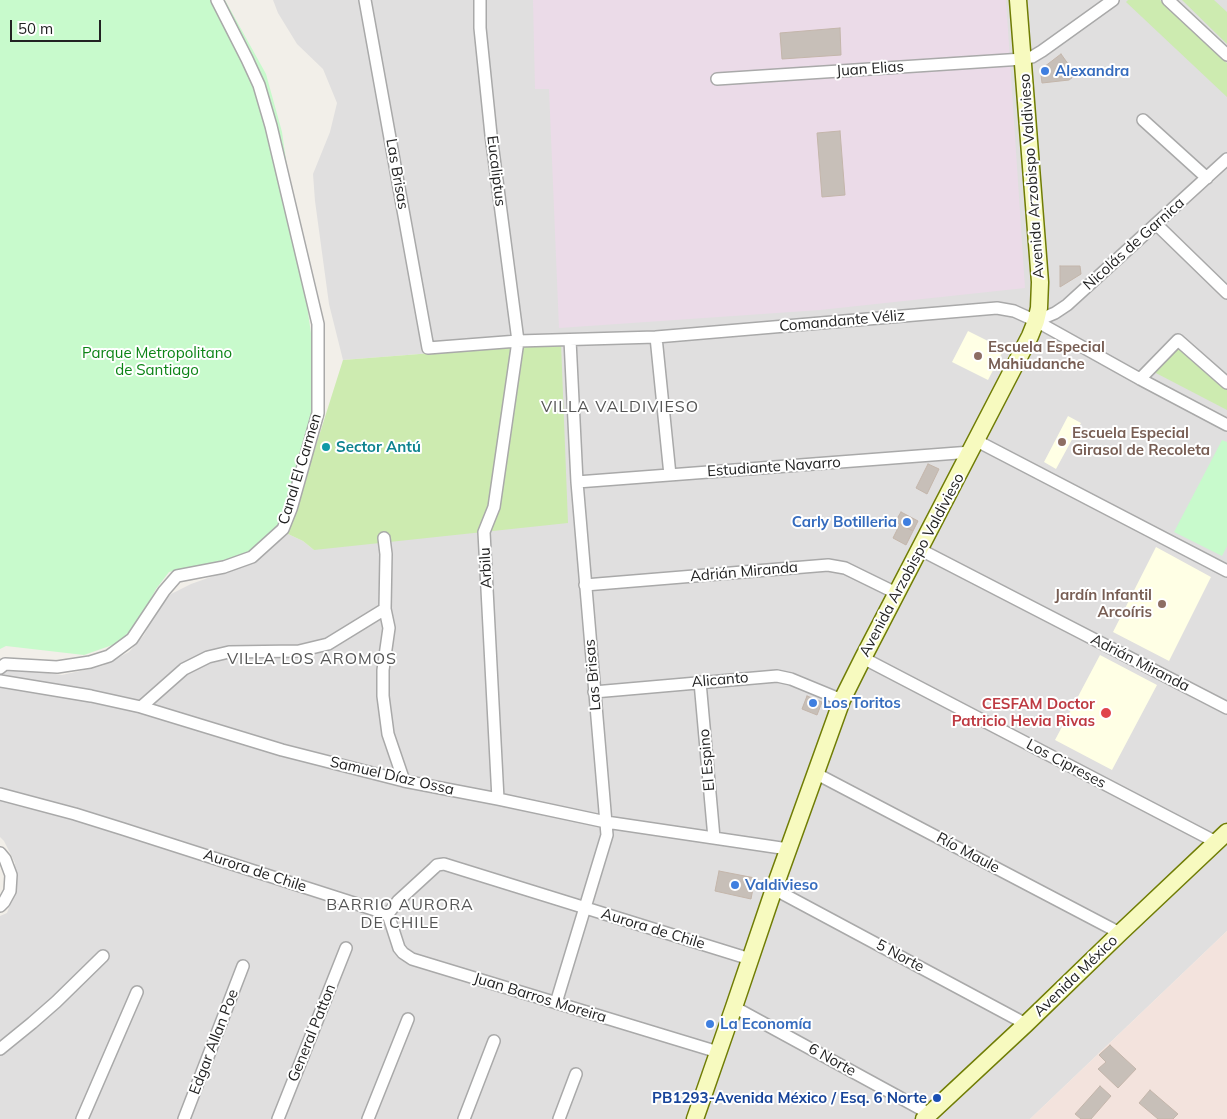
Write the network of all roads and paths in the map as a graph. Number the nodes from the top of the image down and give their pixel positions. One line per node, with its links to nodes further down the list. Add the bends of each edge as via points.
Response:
1 (217, 0): 33 (street, Canal El Carmen, via 259,84 318,324 318,413 291,509 283,529 252,557 224,567 178,576 132,640 109,656 57,667 5,664)
2 (365, 0): 19 (street, Las Brisas)
3 (480, 0): 18 (street, Eucaliptus, via 491,135)
4 (1018, 0): 8 (street, Avenida Arzobispo Valdivieso)
5 (1113, 0): 8 (street, via 1042,51)
6 (1168, 0): 7 (street)
7 (1227, 55)
8 (1023, 59): 9 (street, Juan Elias); 15 (street, Avenida Arzobispo Valdivieso, via 1040,282)
9 (717, 79)
10 (1143, 120): 12 (street)
11 (1227, 159): 12 (street, Nicolás de Garnica)
12 (1207, 178): 13 (street, Nicolás de Garnica)
13 (1156, 224): 14 (street); 15 (street, Nicolás de Garnica, via 1067,305)
14 (1227, 294)
15 (1036, 321): 16 (street, Comandante Véliz, via 1014,311 997,308); 20 (street, Comandante Véliz); 23 (street, Avenida Arzobispo Valdivieso)
16 (656, 337): 17 (street, Comandante Véliz); 24 (street)
17 (570, 340): 18 (street, Comandante Véliz); 25 (street, Las Brisas)
18 (518, 341): 19 (street, Comandante Véliz); 43 (street, Arbilu, via 494,507 484,532)
19 (428, 348)
20 (1140, 379): 21 (street, via 1178,340); 22 (street, Comandante Véliz)
21 (1227, 383)
22 (1227, 425)
23 (974, 446): 24 (street, Estudiante Navarro); 27 (street, Avenida Arzobispo Valdivieso); 28 (street)
24 (670, 475): 25 (street, Estudiante Navarro)
25 (577, 482): 29 (street, Las Brisas)
26 (384, 538): 31 (street)
27 (919, 549): 30 (street, Avenida Arzobispo Valdivieso); 39 (street, Adrián Miranda)
28 (1227, 571)
29 (585, 585): 30 (street, Adrián Miranda, via 828,565 845,568); 36 (street, Las Brisas)
30 (896, 593): 32 (street, Avenida Arzobispo Valdivieso)
31 (385, 609): 38 (street, via 328,644 299,651 229,652 208,657 184,669); 41 (street, via 389,628 383,696 388,734)
32 (863, 658): 37 (street, Avenida Arzobispo Valdivieso); 45 (street, Los Cipreses)
33 (0, 668)
34 (0, 681): 38 (street, Samuel Díaz Ossa)
35 (700, 682): 36 (street, Alicanto); 37 (street, Alicanto, via 777,676); 46 (street, El Espino)
36 (594, 692): 44 (street, Las Brisas)
37 (842, 700): 40 (street, Avenida Arzobispo Valdivieso)
38 (141, 707): 41 (street, Samuel Díaz Ossa, via 282,750)
39 (1227, 708)
40 (815, 773): 47 (street, Avenida Arzobispo Valdivieso); 53 (street, Río Maule)
41 (404, 781): 43 (street, Samuel Díaz Ossa)
42 (0, 794): 52 (street, Aurora de Chile)
43 (498, 799): 44 (street, Samuel Díaz Ossa)
44 (606, 822): 46 (street, Samuel Díaz Ossa); 51 (street, Las Brisas, via 607,835)
45 (1221, 837): 53 (street, Avenida México)
46 (714, 838): 47 (street, Samuel Díaz Ossa)
47 (788, 849): 49 (street, Avenida Arzobispo Valdivieso)
48 (0, 853): 50 (street, via 11,875 10,891)
49 (774, 889): 56 (street, Avenida Arzobispo Valdivieso); 62 (street, 5 Norte)
50 (0, 906)
51 (585, 907): 52 (street, Aurora de Chile, via 444,864 437,865); 56 (street, Aurora de Chile); 59 (street, Las Brisas)
52 (388, 914): 59 (street, Juan Barros Moreira, via 399,948 412,959)
53 (1120, 933): 62 (street, Avenida México)
54 (346, 948): 70 (street, General Patton)
55 (103, 956): 64 (street, via 56,1002)
56 (750, 959): 60 (street, Avenida Arzobispo Valdivieso)
57 (243, 966): 69 (street, Edgar Allan Poe)
58 (137, 992): 68 (street)
59 (556, 1003): 65 (street, Juan Barros Moreira)
60 (734, 1007): 65 (street, Avenida Arzobispo Valdivieso); 67 (street, 6 Norte)
61 (408, 1018): 71 (street)
62 (1026, 1024): 67 (street, Avenida México)
63 (494, 1041): 72 (street)
64 (0, 1049)
65 (718, 1052): 74 (street, Avenida Arzobispo Valdivieso)
66 (576, 1074): 73 (street)
67 (927, 1116)
68 (82, 1119)
69 (184, 1119)
70 (278, 1119)
71 (368, 1119)
72 (464, 1119)
73 (559, 1119)
74 (695, 1119)

